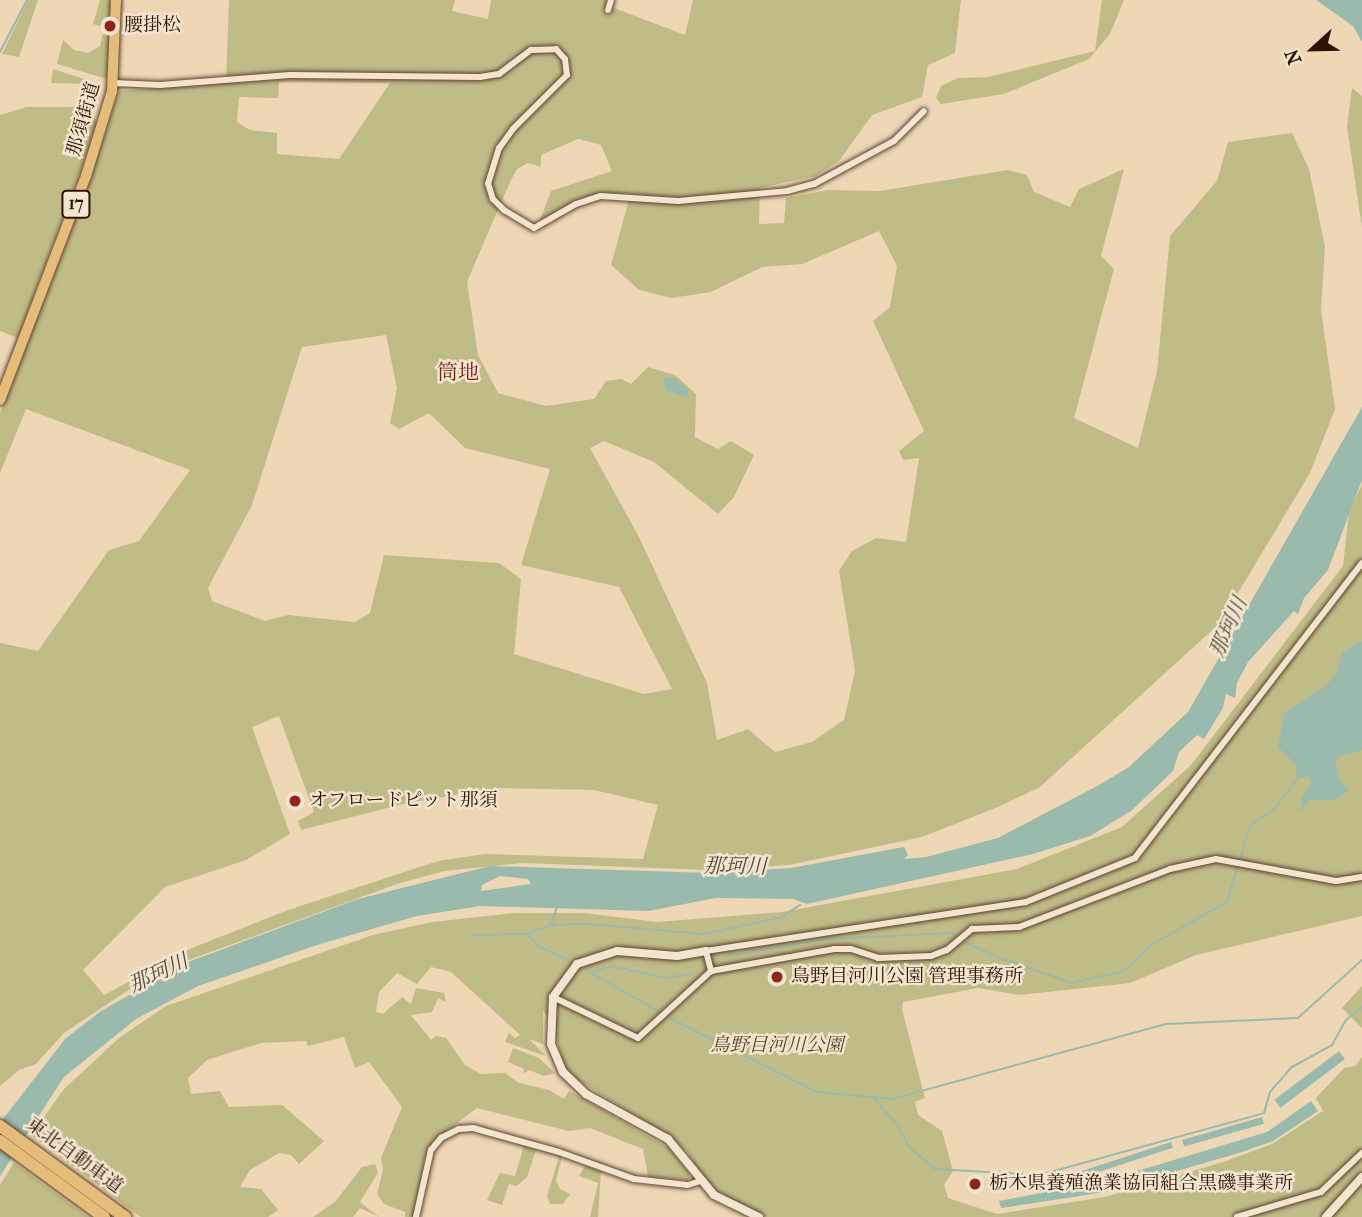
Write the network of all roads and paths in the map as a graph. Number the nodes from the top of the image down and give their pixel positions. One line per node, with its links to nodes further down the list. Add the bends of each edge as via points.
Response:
1 (116, 0): 4 (main road, 那須街道 / 17)
2 (611, 0): 3 (street)
3 (608, 10)
4 (114, 83): 5 (street, via 160,85 290,75 490,77 531,50 556,50 565,59 567,75 513,128 499,148 488,183 493,200 534,228 576,204 601,197 678,201 787,191 814,184 894,141); 6 (main road, 那須街道 / 17, via 86,176)
5 (924, 111)
6 (0, 400)
7 (1362, 563): 9 (street, via 1135,858 1026,902)
8 (1362, 877): 10 (street, via 1327,880 1234,860 1208,860 1170,869 1019,927 981,927 947,950 916,958 878,958 834,949)
9 (706, 951): 10 (street); 11 (street, via 677,956 605,952 577,964)
10 (711, 971): 11 (street, via 638,1038)
11 (553, 997): 17 (street, via 548,1029 563,1072 597,1102 668,1139)
12 (0, 1126): 16 (highway, 東北自動車道)
13 (0, 1141): 16 (highway, 東北自動車道)
14 (1362, 1153): 22 (street, via 1321,1192)
15 (1362, 1177): 23 (street)
16 (64, 1179): 18 (highway, 東北自動車道); 19 (highway, 東北自動車道)
17 (700, 1181): 20 (street, via 688,1185 634,1178 559,1152 465,1128 447,1134 431,1150); 21 (street, via 725,1203)
18 (104, 1217)
19 (125, 1217)
20 (416, 1217)
21 (759, 1217)
22 (1237, 1217)
23 (1326, 1217)

